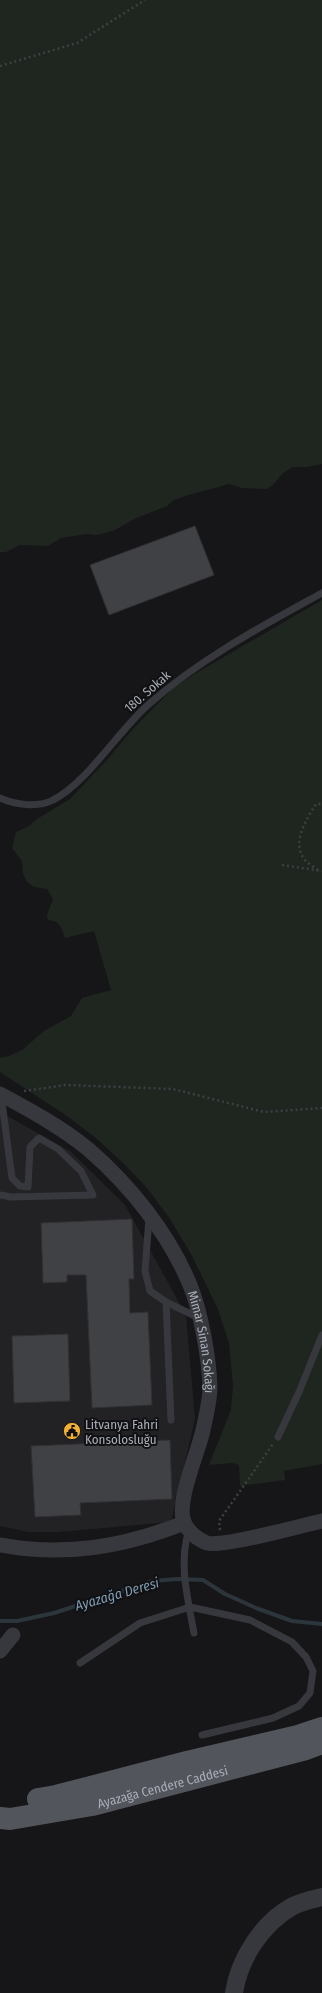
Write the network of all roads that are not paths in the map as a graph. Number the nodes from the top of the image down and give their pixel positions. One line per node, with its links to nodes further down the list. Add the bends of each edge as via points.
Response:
1 (322, 593): 2 (lane, 180. Sokak, via 190,671 170,686 125,727 64,794 51,801 37,804 21,804)
2 (0, 798)
3 (1, 1094): 4 (lane, via 12,1178 20,1186 28,1187 30,1147 39,1138 58,1149 81,1171 93,1196 11,1197); 5 (street, Mimar Sinan Sokağı, via 56,1126 88,1149 136,1198)
4 (0, 1194)
5 (149, 1216): 6 (lane, via 145,1271 150,1291); 7 (street, Mimar Sinan Sokağı, via 178,1260 190,1286)
6 (166, 1302): 7 (lane); 9 (lane)
7 (199, 1318): 12 (street, Mimar Sinan Sokağı, via 210,1388 202,1438 183,1497)
8 (322, 1335): 10 (lane)
9 (171, 1420)
10 (278, 1437)
11 (322, 1521): 12 (street, via 247,1539 209,1544 197,1538)
12 (186, 1526): 13 (street, via 88,1550 29,1550); 14 (lane, via 184,1570)
13 (0, 1545)
14 (190, 1607): 15 (lane); 18 (lane, via 140,1623); 20 (lane, via 250,1620 292,1642 306,1657 313,1671 310,1692 299,1706 273,1718)
15 (194, 1633)
16 (13, 1635): 17 (street)
17 (0, 1651)
18 (80, 1663)
19 (322, 1728): 22 (main road, Ayazağa Cendere Caddesi, via 56,1796)
20 (202, 1735)
21 (322, 1743): 23 (main road, Ayazağa Cendere Caddesi, via 92,1805 10,1819)
22 (0, 1803)
23 (0, 1818)
24 (322, 1897): 25 (street, via 294,1905 272,1922 243,1963)
25 (234, 1993)

